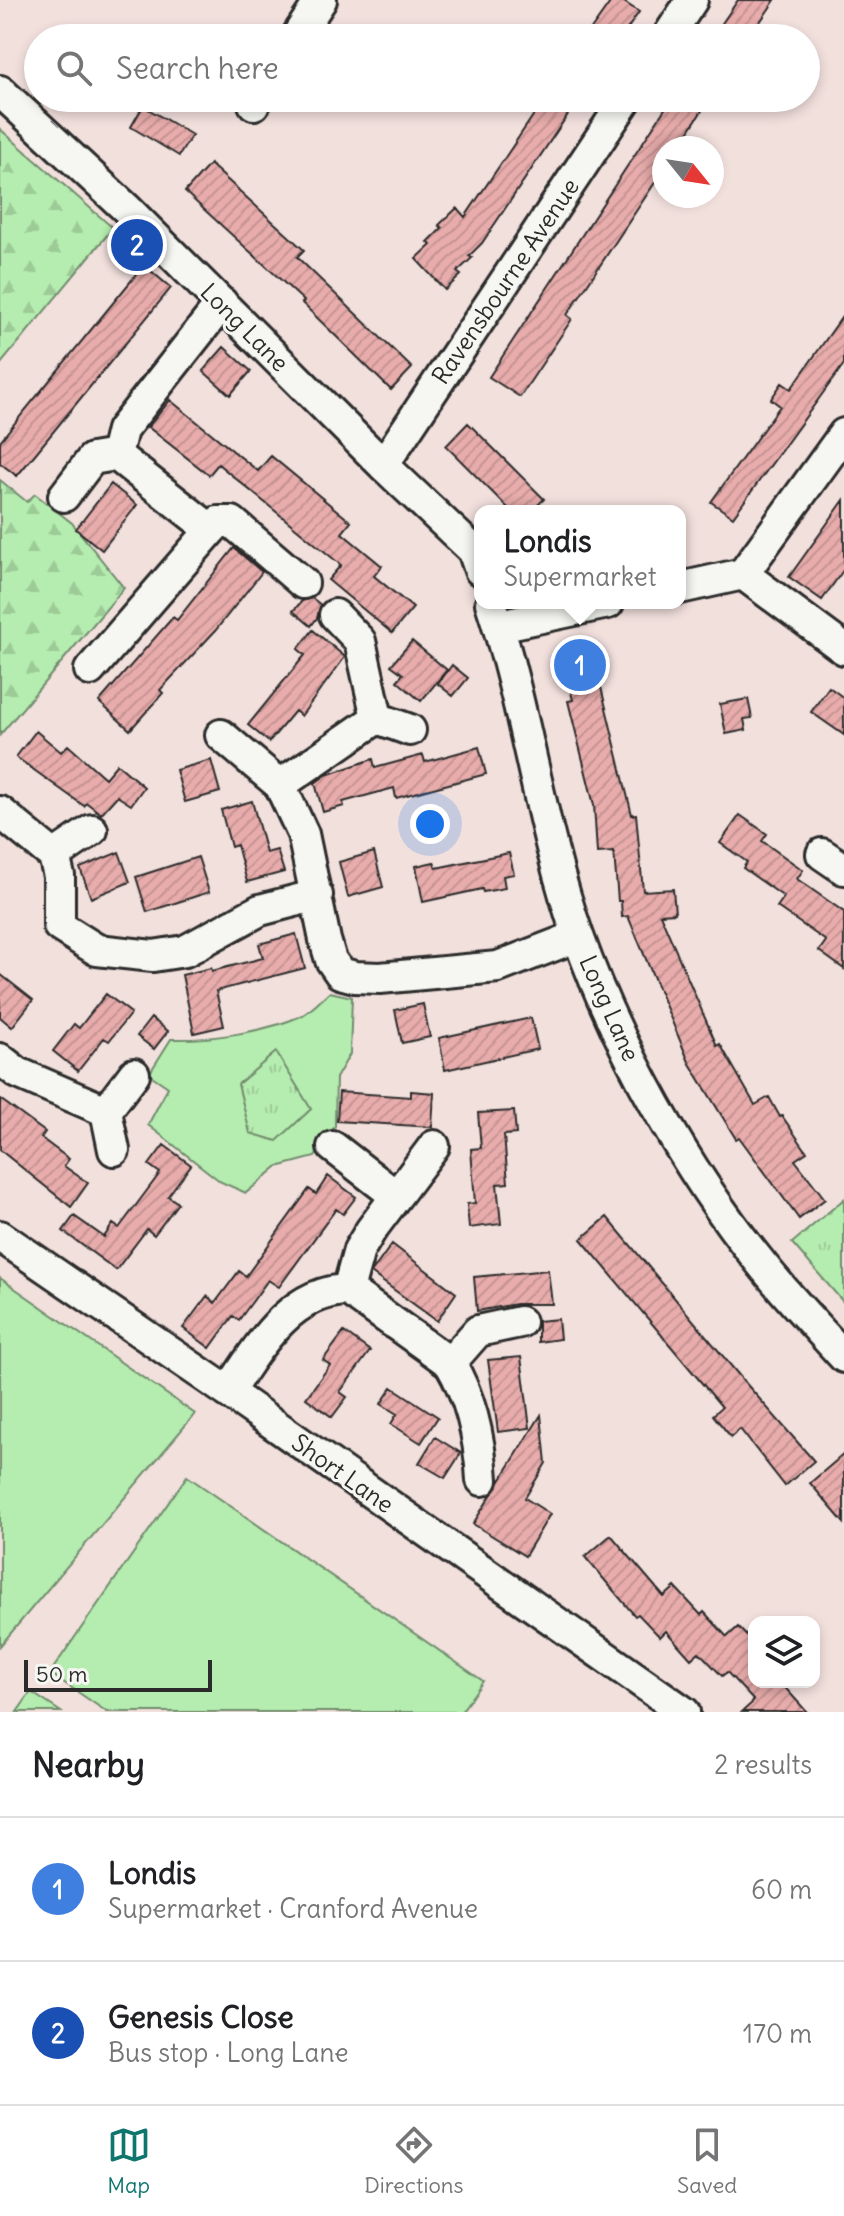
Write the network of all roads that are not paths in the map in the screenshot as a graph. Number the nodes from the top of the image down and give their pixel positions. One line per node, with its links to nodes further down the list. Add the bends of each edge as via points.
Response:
1 (321, 0): 3 (street)
2 (692, 0): 4 (street)
3 (305, 24)
4 (676, 24)
5 (0, 91): 7 (street, Long Lane)
6 (618, 112): 10 (street, Ravensbourne Avenue)
7 (222, 303): 9 (street, via 122,430); 10 (street, Long Lane)
8 (844, 434): 14 (street)
9 (116, 455): 11 (street, via 92,459); 12 (street)
10 (383, 465): 13 (street, Long Lane)
11 (64, 496)
12 (211, 530): 15 (street, via 218,522 232,522); 21 (street)
13 (474, 553)
14 (743, 574): 16 (street); 20 (street)
15 (303, 583)
16 (686, 587)
17 (552, 609): 19 (street)
18 (335, 615): 22 (street, via 360,641)
19 (495, 615): 30 (street, Long Lane)
20 (844, 649)
21 (90, 670)
22 (377, 718): 23 (street); 25 (street)
23 (410, 730)
24 (221, 735): 25 (street)
25 (280, 785): 29 (street, via 303,834)
26 (0, 812): 28 (street)
27 (92, 830): 28 (street)
28 (54, 856): 29 (street, via 59,926 97,950 153,956 185,951 260,910)
29 (317, 895): 30 (street, via 331,960 340,973 355,977 498,967)
30 (578, 936): 41 (street, Long Lane, via 640,1074 711,1194 760,1262)
31 (0, 1059): 33 (street, via 18,1073)
32 (134, 1074): 33 (street)
33 (106, 1111): 36 (street)
34 (434, 1146): 37 (street)
35 (333, 1147): 37 (street)
36 (114, 1150)
37 (396, 1196): 39 (street, via 359,1250)
38 (0, 1236): 43 (street, Short Lane)
39 (348, 1290): 42 (street); 43 (street, via 319,1295 287,1314 264,1337)
40 (520, 1322): 42 (street, via 478,1331)
41 (844, 1357)
42 (450, 1363): 44 (street, via 477,1431)
43 (228, 1392): 45 (street, Short Lane)
44 (482, 1480)
45 (684, 1712)

